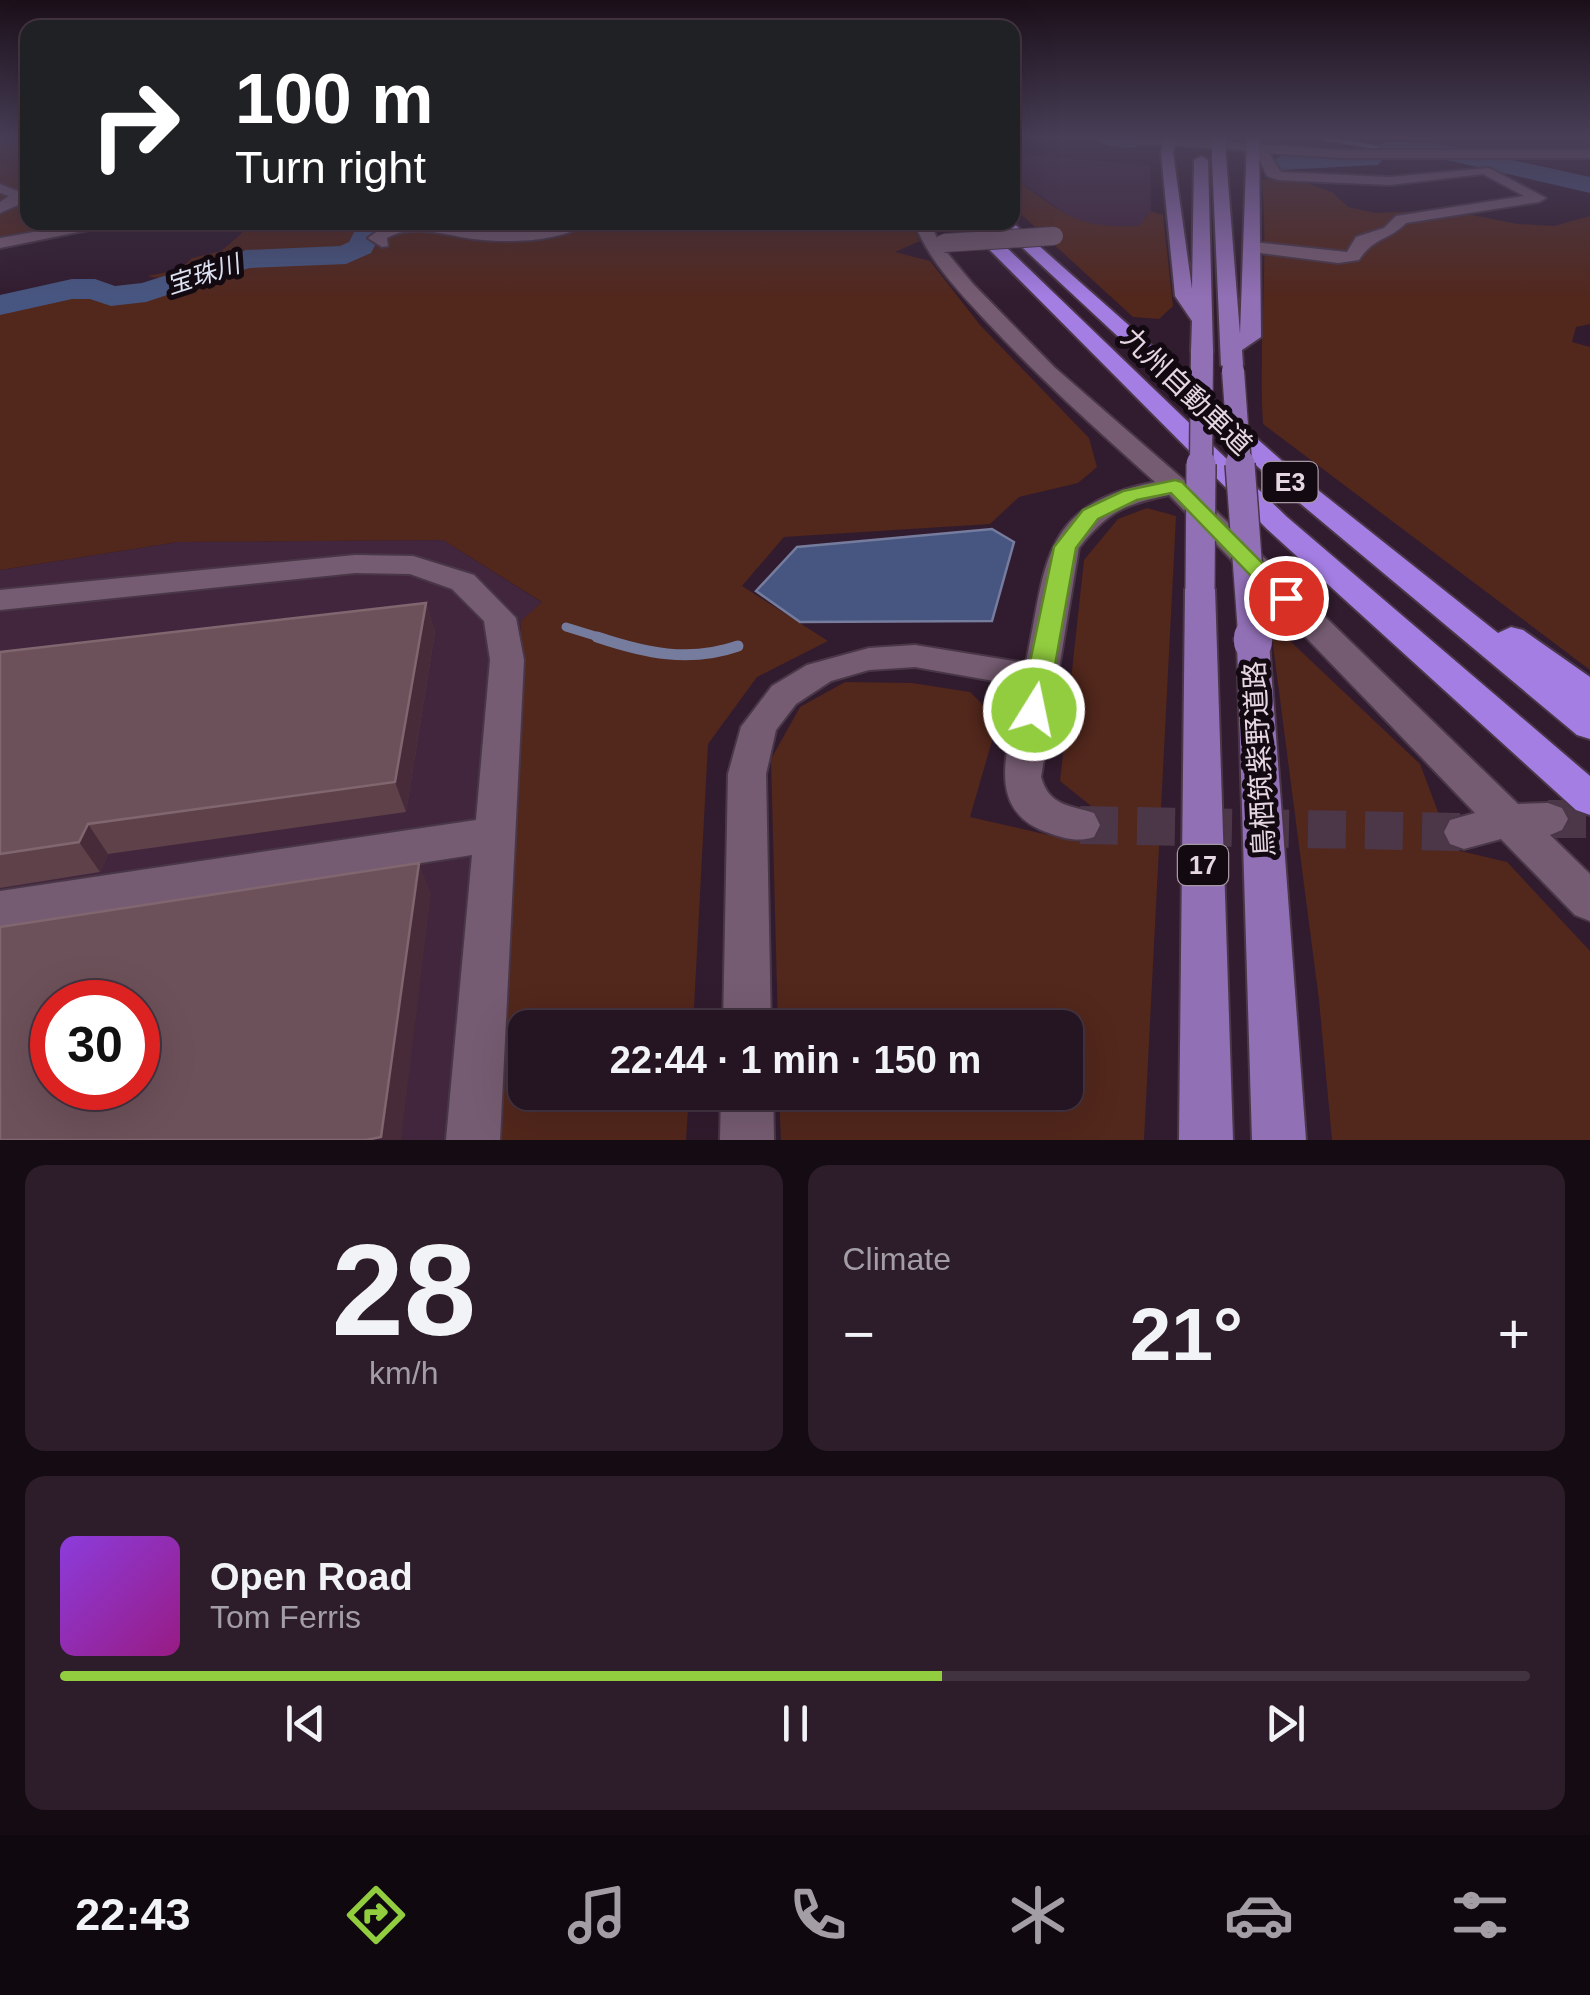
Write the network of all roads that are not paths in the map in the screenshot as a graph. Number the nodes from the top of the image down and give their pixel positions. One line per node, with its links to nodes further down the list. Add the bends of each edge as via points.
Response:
1 (14, 192): 7 (street, via 14,202)
2 (1174, 192): 19 (main road, via 1184,296)
3 (1210, 192): 19 (main road, 鳥栖筑紫野道路 / 17)
4 (1216, 192): 20 (main road, 鳥栖筑紫野道路 / 17)
5 (1257, 192): 18 (main road)
6 (1532, 192): 18 (street, via 1539,198 1402,219 1392,231 1362,241 1354,256)
7 (0, 208)
8 (74, 230): 17 (street)
9 (395, 230): 16 (street, via 381,233 376,238)
10 (445, 230): 11 (street)
11 (535, 230)
12 (978, 230): 27 (highway, 九州自動車道 / E3, via 1276,523)
13 (1012, 230): 21 (highway, 九州自動車道 / E3)
14 (1054, 236): 15 (street, bridge)
15 (932, 237): 22 (street, via 966,288 1046,372)
16 (382, 242)
17 (0, 243)
18 (1253, 247): 20 (main road, via 1252,337)
19 (1203, 340): 39 (main road, 鳥栖筑紫野道路 / 17, bridge)
20 (1232, 359): 40 (main road, 鳥栖筑紫野道路 / 17, bridge)
21 (1280, 474): 25 (highway); 26 (highway, 九州自動車道 / E3)
22 (1175, 486): 24 (street, via 1130,496 1090,515 1065,547); 29 (street)
23 (0, 600): 32 (street, via 354,564 413,566 463,582 500,618 506,660)
24 (1039, 677): 30 (street, via 1022,778 1027,802 1046,818); 35 (street, via 916,656 870,659 819,673 784,695 759,727 747,774)
25 (1590, 694)
26 (1590, 726)
27 (1590, 799)
28 (1548, 819): 29 (street)
29 (1506, 821): 31 (street); 33 (street)
30 (1080, 825)
31 (1464, 832)
32 (497, 834): 34 (street); 37 (street)
33 (1590, 902)
34 (0, 910)
35 (746, 1010)
36 (747, 1110): 38 (street)
37 (473, 1140)
38 (747, 1140)
39 (1206, 1140)
40 (1279, 1140)

